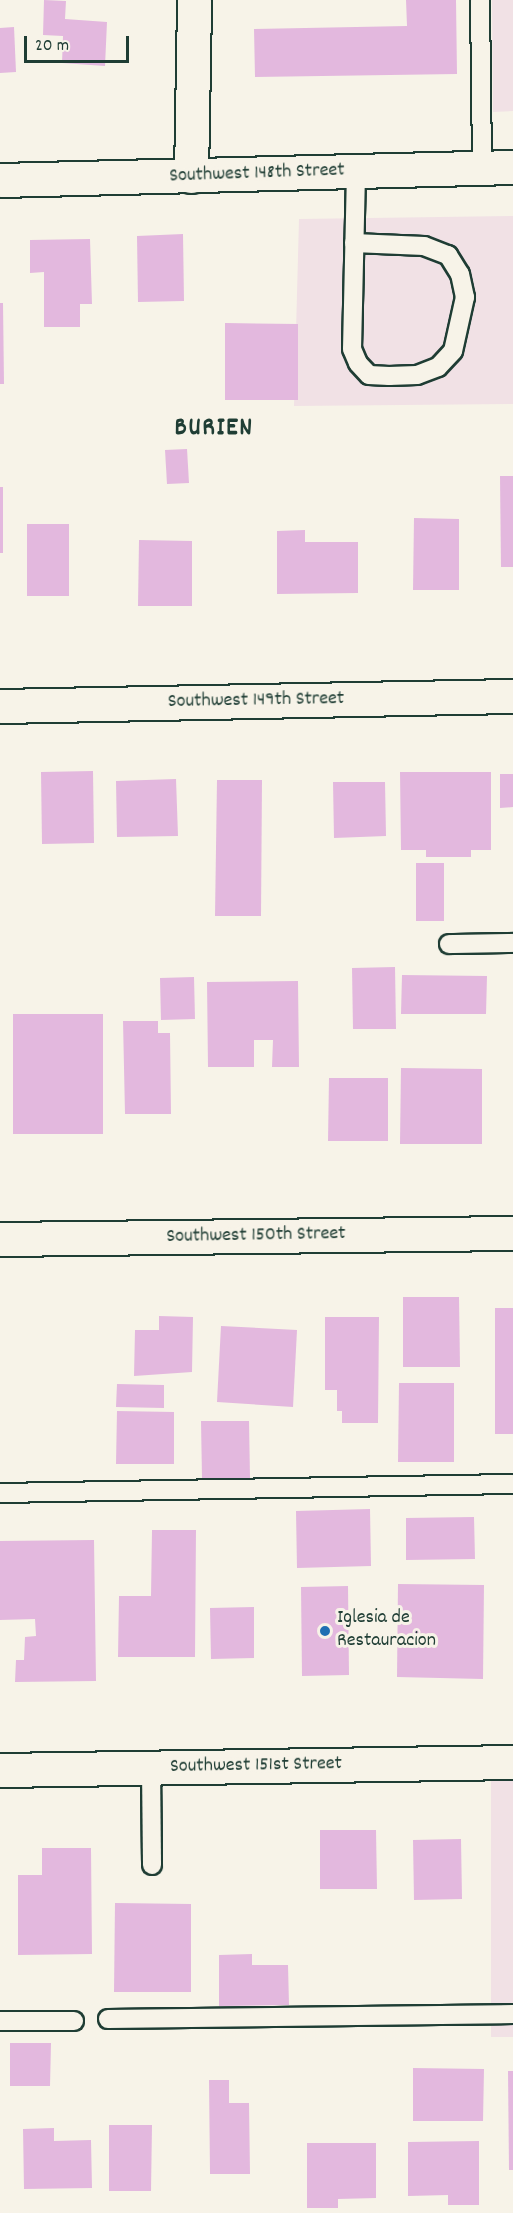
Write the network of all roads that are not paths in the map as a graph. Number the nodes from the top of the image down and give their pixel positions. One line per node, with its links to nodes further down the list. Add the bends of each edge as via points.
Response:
1 (194, 0): 5 (street)
2 (480, 0): 3 (lane)
3 (498, 168): 4 (street, Southwest 148th Street)
4 (356, 172): 5 (street, Southwest 148th Street); 7 (lane)
5 (192, 176): 6 (street, Southwest 148th Street)
6 (0, 180)
7 (354, 243): 7 (lane, via 352,350 358,363 369,375 417,375 438,367 453,351 465,297 460,274 448,255 424,246)
8 (513, 696): 9 (street, Southwest 149th Street)
9 (0, 706)
10 (513, 943): 11 (lane)
11 (449, 944)
12 (513, 1233): 13 (street, Southwest 150th Street)
13 (0, 1239)
14 (513, 1484): 15 (lane)
15 (0, 1493)
16 (513, 1762): 17 (street, Southwest 151st Street)
17 (151, 1767): 18 (street, Southwest 151st Street); 19 (lane)
18 (0, 1770)
19 (152, 1865)
20 (513, 2014): 21 (lane)
21 (108, 2019)
22 (0, 2021): 23 (lane)
23 (74, 2021)

